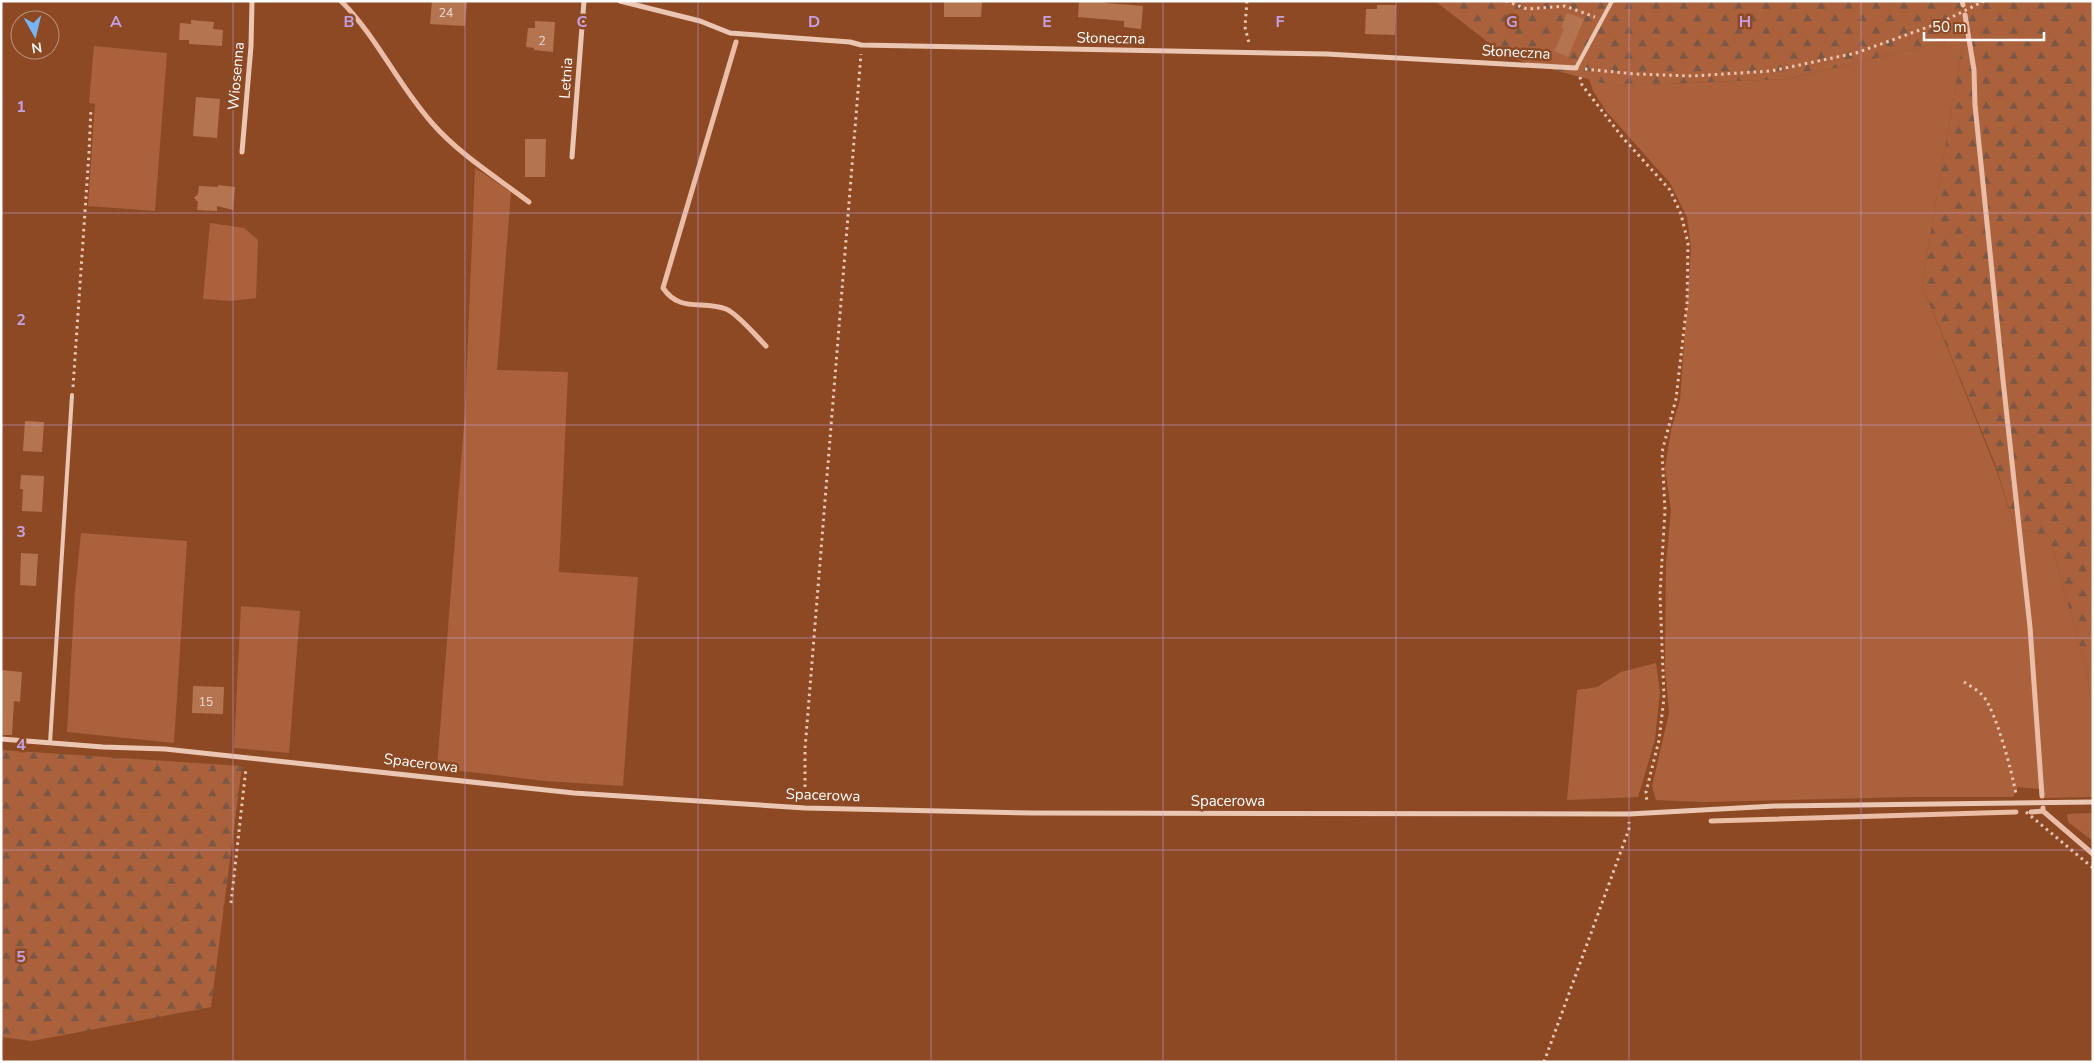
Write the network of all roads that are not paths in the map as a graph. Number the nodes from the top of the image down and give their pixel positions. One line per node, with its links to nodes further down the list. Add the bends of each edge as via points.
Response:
1 (252, 1): 6 (street, Wiosenna)
2 (584, 1): 7 (street, Letnia)
3 (620, 1): 5 (street, Słoneczna, via 700,21 730,33 850,42 861,46 1327,54)
4 (1612, 1): 5 (lane)
5 (1576, 68)
6 (242, 152)
7 (572, 157)
8 (72, 395): 10 (lane)
9 (1, 739): 10 (street, Spacerowa)
10 (50, 743): 11 (street, Spacerowa, via 165,749 574,793 805,808 1032,813 1647,814 1775,806)
11 (2093, 802)

